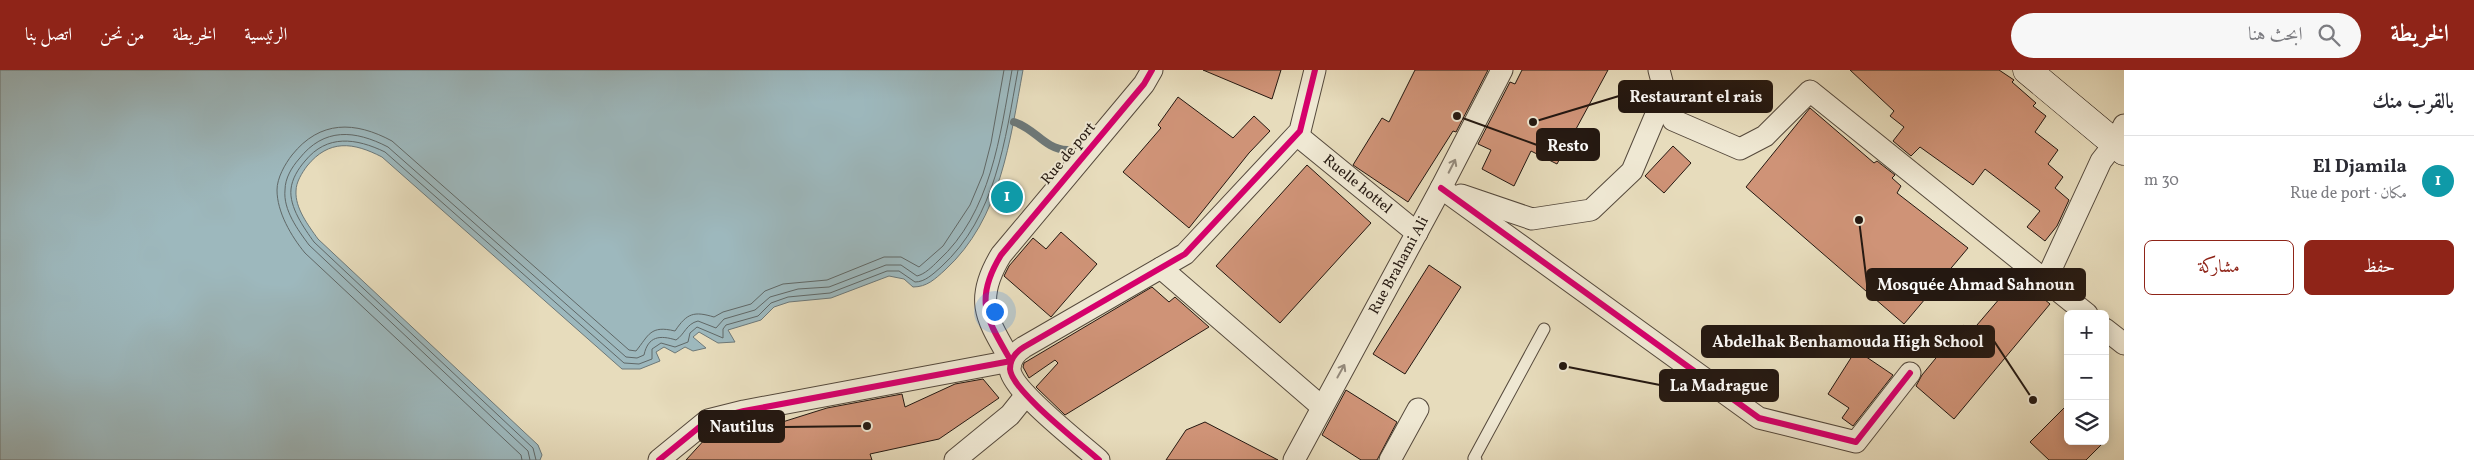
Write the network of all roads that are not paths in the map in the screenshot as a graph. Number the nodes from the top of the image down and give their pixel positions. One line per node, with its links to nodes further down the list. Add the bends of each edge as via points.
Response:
1 (1152, 70): 17 (street, Rue de port, via 992,270 985,303 988,320)
2 (1315, 70): 7 (street)
3 (1502, 70): 9 (street, Rue Brahami Ali, one-way to 3)
4 (1659, 70): 6 (street)
5 (2027, 70): 8 (street)
6 (1665, 93): 9 (street, via 1632,171 1591,210 1532,219); 12 (street, via 1673,120 1740,149 1765,136 1810,91)
7 (1297, 135): 10 (street, Ruelle hottel); 11 (street, via 1185,254)
8 (2121, 140): 12 (street, via 2101,162)
9 (1441, 188): 10 (street, Rue Brahami Ali); 18 (street, via 1759,418 1856,442)
10 (1417, 233): 20 (street, Rue Brahami Ali, one-way to 10)
11 (1161, 268): 17 (street, via 1024,347); 20 (street)
12 (2046, 280): 13 (street)
13 (2082, 310)
14 (1544, 329): 27 (lane, via 1474,458)
15 (2109, 332): 16 (street)
16 (2124, 344)
17 (1011, 361): 19 (street, Rue de port, via 1013,378); 22 (street, via 708,420)
18 (1910, 373)
19 (1026, 395): 23 (street, via 1010,415); 24 (street, Rue de port)
20 (1322, 407): 25 (street, Rue Brahami Ali)
21 (1418, 410): 26 (street)
22 (659, 460)
23 (956, 460)
24 (1099, 460)
25 (1294, 460)
26 (1390, 460)
27 (1476, 460)

